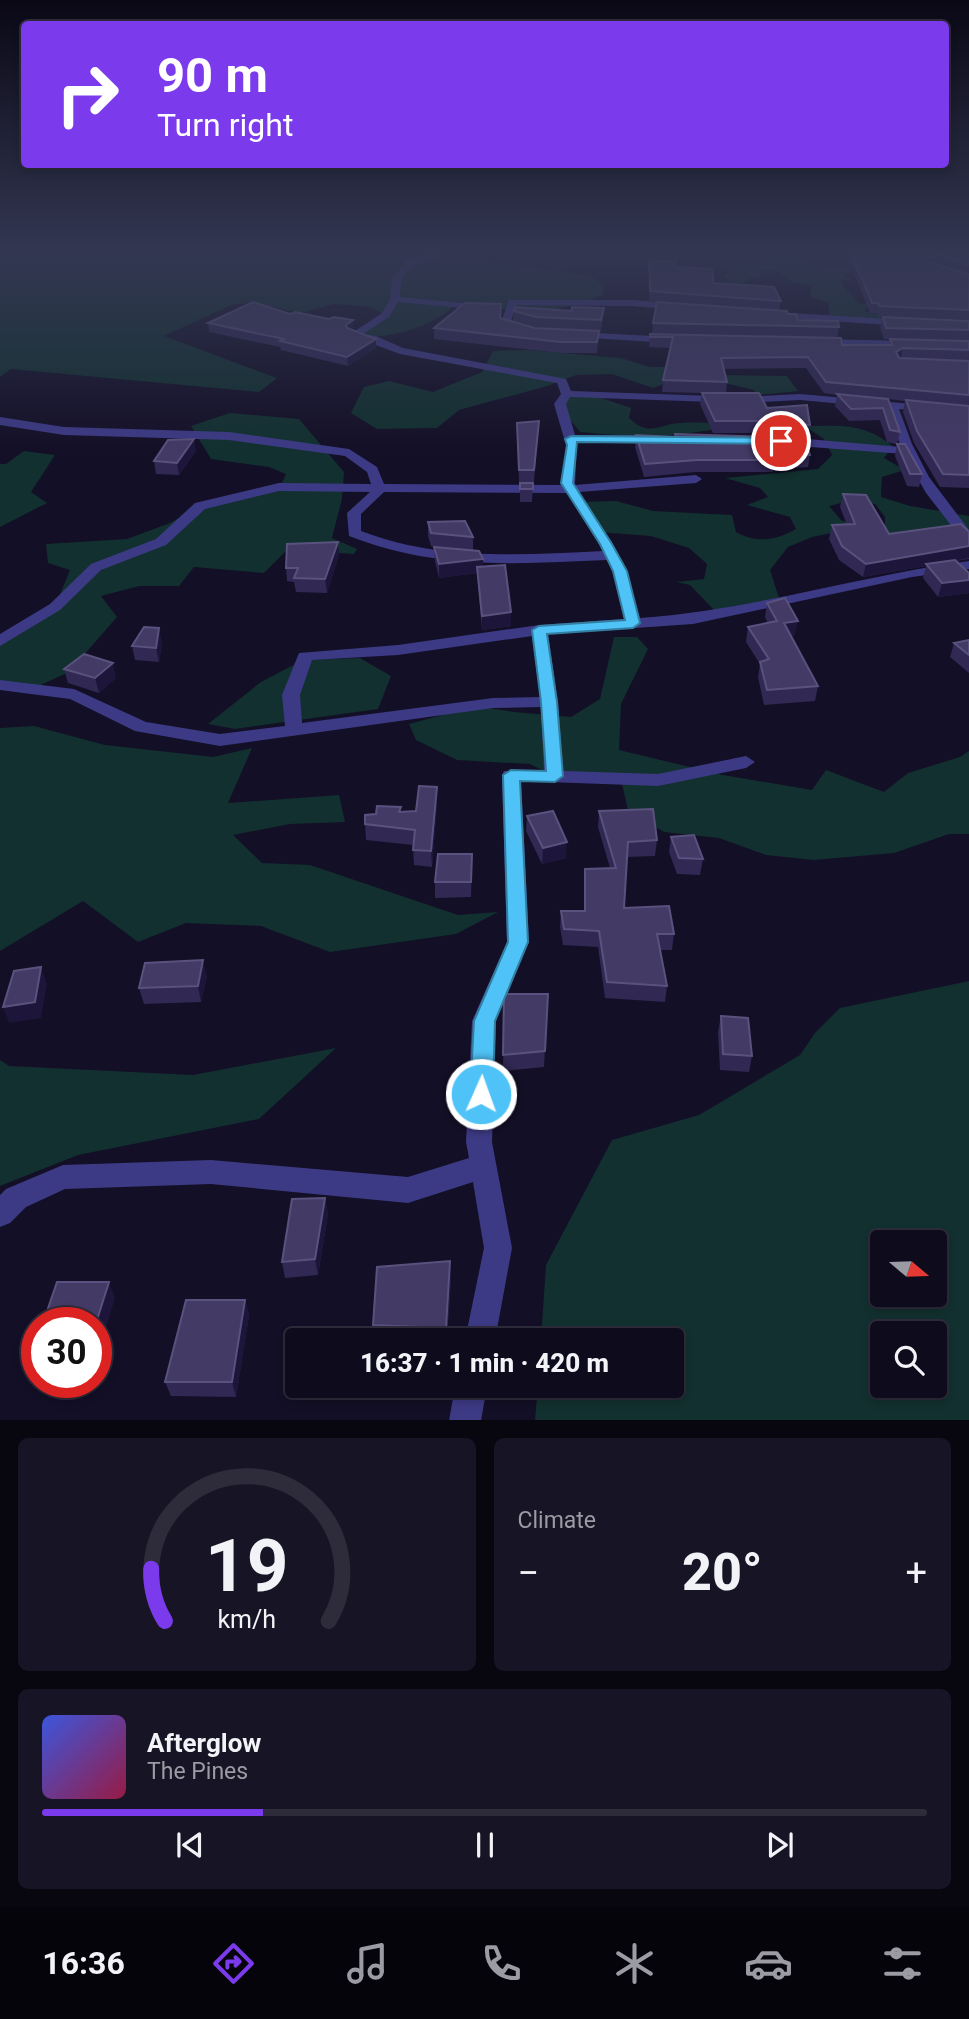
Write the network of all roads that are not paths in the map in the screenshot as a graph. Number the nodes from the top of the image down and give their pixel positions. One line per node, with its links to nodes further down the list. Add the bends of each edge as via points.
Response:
1 (379, 319): 10 (street, via 355,335 400,351 562,381)
2 (507, 319): 5 (street, via 505,325)
3 (842, 319): 4 (street)
4 (916, 324)
5 (535, 333)
6 (561, 334): 7 (street)
7 (679, 340)
8 (802, 342): 9 (street)
9 (921, 344)
10 (567, 394): 11 (street, via 743,400 800,397); 14 (street, via 560,404)
11 (892, 406): 12 (street); 17 (street)
12 (969, 412)
13 (0, 421): 20 (street, via 64,431 229,436 349,453 373,470)
14 (571, 439): 15 (street); 19 (street, via 567,483)
15 (669, 439)
16 (772, 440): 17 (street)
17 (910, 451): 21 (street, via 923,483)
18 (696, 479): 19 (street)
19 (571, 489): 20 (street); 22 (street)
20 (379, 490): 22 (street, via 354,513 354,533 380,546 429,557); 26 (street, via 279,487 200,506 161,542 96,566 55,607)
21 (969, 539)
22 (611, 555): 24 (street, via 620,571)
23 (969, 565): 24 (street, via 693,619)
24 (633, 623): 25 (street)
25 (539, 630): 28 (street); 29 (street, via 398,650 305,656 291,695)
26 (0, 640)
27 (0, 685): 29 (street, via 74,694 141,727 220,740)
28 (549, 702): 29 (street, via 493,703); 31 (street)
29 (294, 729)
30 (746, 762): 31 (street, via 659,780)
31 (555, 776): 32 (street, via 511,775 518,942 484,1021 479,1142)
32 (483, 1166): 33 (street, via 408,1190 211,1172 64,1177 16,1198); 34 (street, via 498,1248)
33 (0, 1214)
34 (482, 1328)
35 (469, 1398): 36 (street)
36 (465, 1420)

